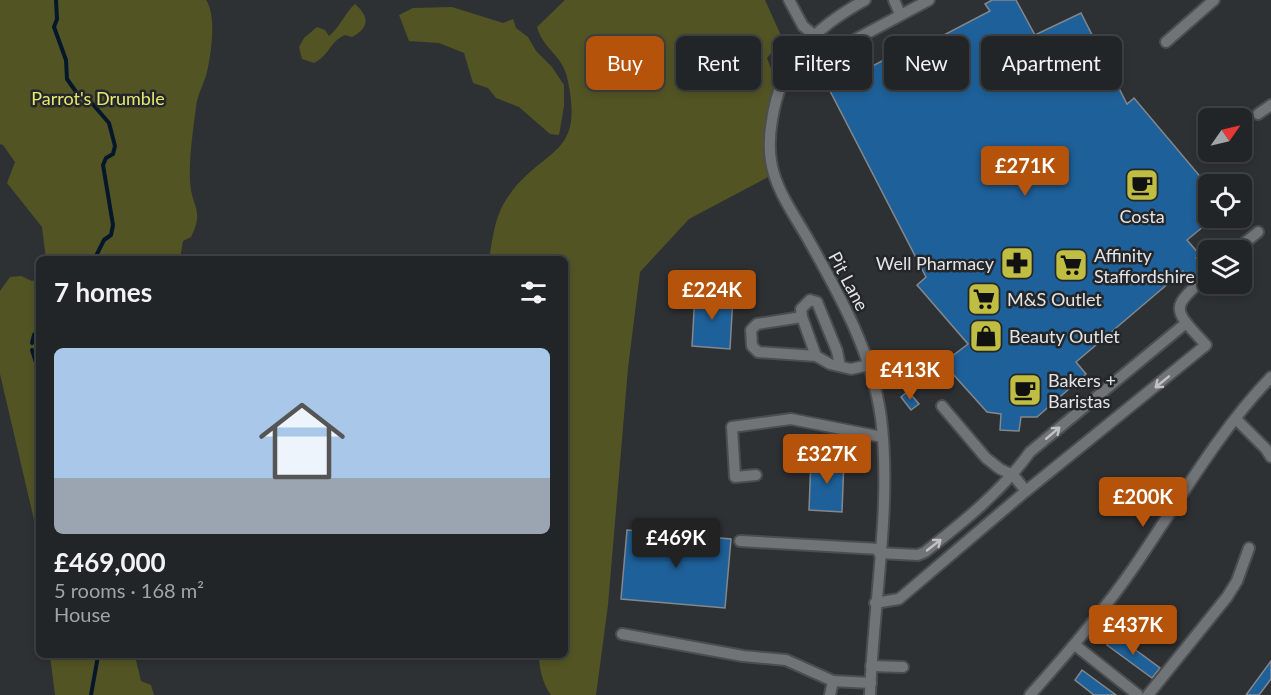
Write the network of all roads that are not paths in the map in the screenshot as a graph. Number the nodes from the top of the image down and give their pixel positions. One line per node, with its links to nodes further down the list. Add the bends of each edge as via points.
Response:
1 (789, 0): 7 (street, via 803,26)
2 (865, 0): 7 (street, Pit Lane)
3 (894, 0): 6 (street)
4 (929, 0): 6 (street)
5 (1214, 0): 9 (street)
6 (900, 14): 8 (street)
7 (814, 35): 18 (street, Pit Lane, via 778,87 770,133 772,164 786,200 860,336)
8 (861, 36)
9 (1166, 42)
10 (1271, 105): 11 (street)
11 (1258, 114)
12 (1258, 232): 13 (street)
13 (1248, 240)
14 (1198, 284): 16 (street, via 1178,308)
15 (802, 317): 17 (street); 17 (street, via 757,324 751,330 752,346 758,352); 19 (street, via 805,302 817,302)
16 (1186, 323): 26 (street, one-way to 16, via 1030,452); 27 (street, one-way to 27, via 1206,345)
17 (816, 356): 19 (street)
18 (869, 365): 19 (street, via 851,369); 23 (street, Pit Lane)
19 (840, 366)
20 (1271, 377): 22 (street)
21 (942, 406): 26 (street, via 986,458)
22 (1236, 419): 24 (street); 35 (street)
23 (882, 437): 25 (street, via 791,419 732,427 735,477); 32 (street, Pit Lane)
24 (1271, 458)
25 (756, 475)
26 (1013, 476): 27 (street); 28 (street)
27 (1026, 491): 29 (street)
28 (974, 514): 29 (street); 32 (street, one-way to 28, via 918,555)
29 (984, 527): 33 (street, via 899,599)
30 (740, 540): 32 (street)
31 (1249, 548): 43 (street, via 1227,597)
32 (879, 551): 33 (street, Pit Lane)
33 (875, 603): 36 (street, Pit Lane)
34 (622, 634): 38 (street, via 786,660)
35 (1075, 645): 40 (street); 42 (street)
36 (871, 666): 37 (street); 39 (street, Pit Lane)
37 (903, 667)
38 (833, 681): 39 (street); 41 (street)
39 (870, 689)
40 (1133, 693)
41 (830, 695)
42 (1030, 695)
43 (1148, 695)

